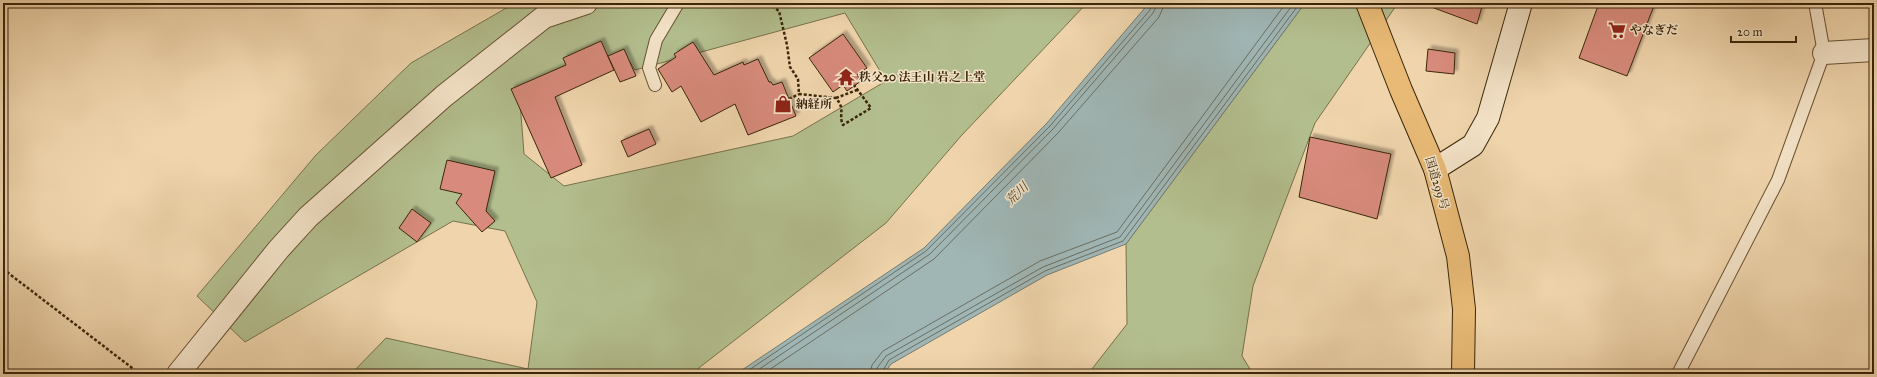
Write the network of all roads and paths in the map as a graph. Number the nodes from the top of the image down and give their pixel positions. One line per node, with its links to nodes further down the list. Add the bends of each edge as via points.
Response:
1 (586, 3): 18 (street, via 544,17 444,96 308,217 278,250)
2 (678, 3): 9 (lane, via 656,40 649,68)
3 (768, 3): 12 (path, via 779,11 790,67 798,80)
4 (1367, 3): 15 (highway, 国道299号)
5 (1522, 3): 15 (street, via 1488,118 1473,145)
6 (1815, 3): 8 (lane)
7 (1874, 50): 8 (street)
8 (1824, 53): 20 (lane, via 1778,180)
9 (655, 85)
10 (854, 85): 11 (path)
11 (858, 90): 13 (path); 13 (path, via 871,108 844,125 841,119 843,112)
12 (799, 94): 13 (path); 14 (path)
13 (836, 98)
14 (789, 99)
15 (1435, 169): 19 (highway, 国道299号, via 1458,256 1464,309)
16 (3, 269): 17 (path)
17 (140, 374)
18 (178, 374)
19 (1463, 374)
20 (1678, 374)

